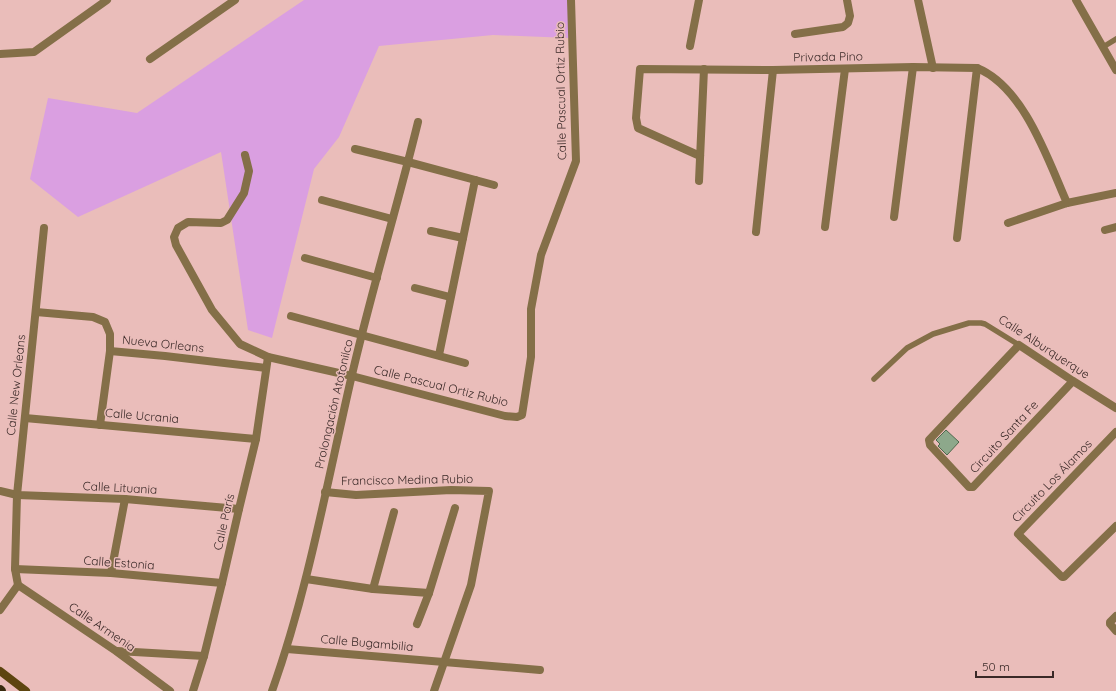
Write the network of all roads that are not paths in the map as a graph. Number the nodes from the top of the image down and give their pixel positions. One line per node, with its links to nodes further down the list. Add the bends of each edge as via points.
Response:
1 (107, 0): 12 (street, via 34,52)
2 (235, 0): 13 (street)
3 (571, 0): 56 (street, Calle Pascual Ortiz Rubio, via 576,161 541,255 531,309 531,357 522,415 505,416)
4 (699, 0): 10 (street)
5 (847, 0): 8 (street, via 850,16 844,27)
6 (918, 0): 15 (street)
7 (1076, 0): 11 (street)
8 (795, 34)
9 (1116, 39): 11 (lane)
10 (690, 46)
11 (1103, 47): 20 (street)
12 (0, 54)
13 (150, 59)
14 (913, 67): 15 (street, Privada Pino); 18 (street, Privada Pino); 32 (street)
15 (933, 68): 16 (street, Privada Pino)
16 (977, 68): 31 (street, via 998,81 1029,119); 42 (street)
17 (704, 69): 19 (street, Privada Pino); 24 (street); 24 (street, Privada Pino, via 640,69 636,118 638,128)
18 (845, 69): 19 (street, Privada Pino); 35 (street)
19 (773, 70): 40 (street)
20 (1116, 70)
21 (418, 122): 25 (street, Prolongación Atotonilco)
22 (355, 149): 25 (street)
23 (245, 155): 53 (street, Calle Pascual Ortiz Rubio, via 249,171 244,193 227,220 221,223 188,222 178,228 174,237 212,310 240,344)
24 (700, 156): 27 (street)
25 (408, 162): 26 (street); 33 (street, Prolongación Atotonilco)
26 (475, 180): 28 (street); 41 (street)
27 (699, 181)
28 (494, 186)
29 (1116, 193): 31 (street)
30 (322, 200): 33 (street)
31 (1067, 203): 34 (street)
32 (894, 217)
33 (392, 218): 44 (street, Prolongación Atotonilco)
34 (1008, 223)
35 (824, 227)
36 (1116, 227): 38 (street)
37 (44, 228): 47 (street, Calle New Orleans)
38 (1105, 230)
39 (431, 231): 41 (street)
40 (756, 232)
41 (463, 238): 46 (street)
42 (957, 238)
43 (305, 258): 44 (street)
44 (377, 278): 49 (street, Prolongación Atotonilco)
45 (415, 288): 46 (street)
46 (450, 297): 52 (street)
47 (36, 312): 51 (street, Nueva Orleans, via 94,317 105,322 110,334); 60 (street, Calle New Orleans)
48 (291, 316): 49 (street)
49 (362, 335): 52 (street); 56 (street, Prolongación Atotonilco)
50 (1019, 345): 57 (lane, Calle Alburquerque, via 985,324 969,323 933,334 907,348); 58 (street, Calle Alburquerque); 58 (street, Circuito Santa Fe, via 929,440 930,445 969,487 973,487)
51 (110, 351): 55 (street, Nueva Orleans); 61 (street)
52 (439, 355): 54 (street)
53 (268, 357): 55 (street, Calle París); 56 (street, Calle Pascual Ortiz Rubio)
54 (465, 362)
55 (266, 368): 63 (street, Calle París)
56 (352, 376): 65 (street, Prolongación Atotonilco)
57 (874, 379)
58 (1073, 381): 59 (street, Calle Alburquerque)
59 (1116, 408)
60 (25, 418): 61 (street, Calle Ucrania); 66 (street, Calle New Orleans)
61 (100, 424): 63 (street, Calle Ucrania)
62 (1116, 432): 71 (street, Circuito Los Álamos, via 1018,534 1064,577)
63 (256, 439): 69 (street, Calle París)
64 (0, 491): 66 (street, Calle Lituania)
65 (325, 492): 74 (street, Prolongación Atotonilco); 86 (street, Francisco Medina Rubio, via 356,496 451,490 489,491 471,585)
66 (18, 495): 67 (street, Calle Lituania); 72 (street, Calle New Orleans)
67 (126, 499): 69 (street, Calle Lituania); 73 (street)
68 (455, 508): 78 (street)
69 (239, 509): 75 (street, Calle París)
70 (394, 512): 77 (street)
71 (1116, 526)
72 (15, 568): 73 (street, Calle Estonia); 76 (street, Calle New Orleans)
73 (112, 573): 75 (street, Calle Estonia)
74 (306, 579): 77 (street); 83 (street, Prolongación Atotonilco)
75 (222, 583): 85 (street, Calle París)
76 (18, 586): 79 (street); 84 (street, Calle Armenia)
77 (373, 589): 78 (street)
78 (429, 593): 81 (street)
79 (0, 610)
80 (1116, 616): 82 (street, via 1110,624)
81 (417, 624)
82 (1116, 631)
83 (287, 649): 86 (street, Calle Bugambilia); 92 (street, Prolongación Atotonilco)
84 (116, 650): 85 (street); 90 (street, Calle Armenia)
85 (204, 656): 91 (street, Calle París)
86 (444, 662): 87 (street, Calle Bugambilia); 93 (street)
87 (540, 670)
88 (0, 671): 89 (main road)
89 (26, 691)
90 (170, 691)
91 (193, 691)
92 (272, 691)
93 (434, 691)

